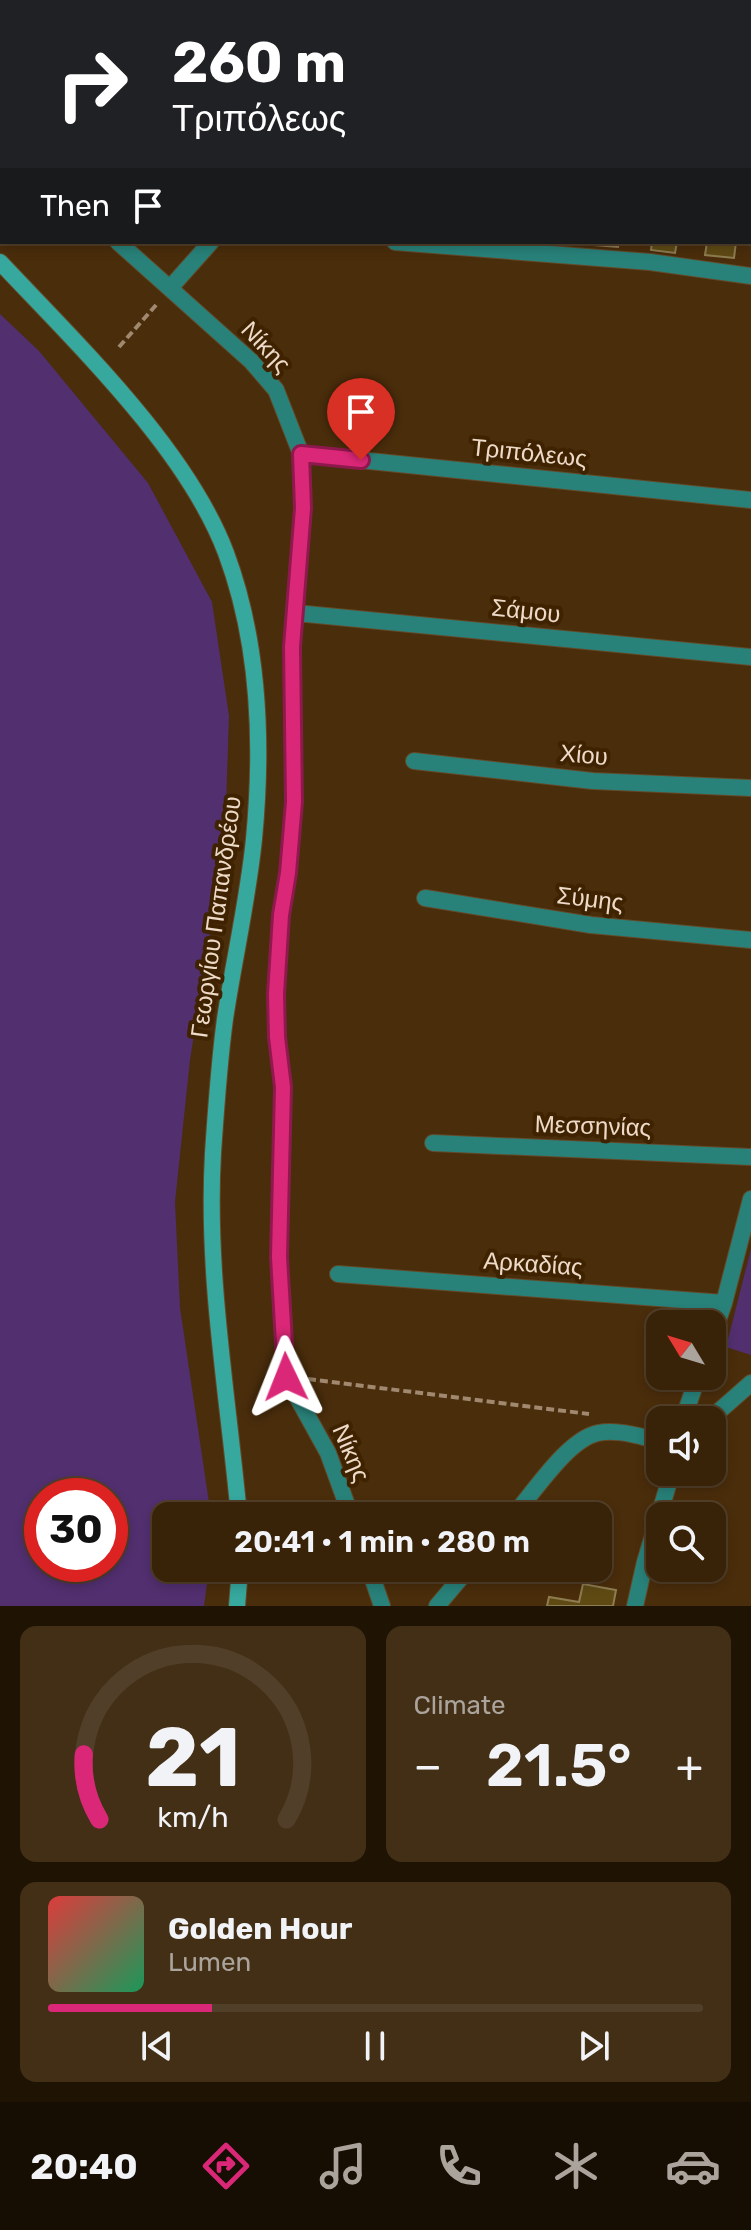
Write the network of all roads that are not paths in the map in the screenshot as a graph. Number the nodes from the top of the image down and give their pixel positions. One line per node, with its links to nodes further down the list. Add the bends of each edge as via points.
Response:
1 (120, 244): 6 (street, Νίκης)
2 (209, 244): 6 (street)
3 (420, 244): 5 (street, via 650,262)
4 (0, 262): 26 (street, Γεωργίου Παπανδρέου, via 149,428 199,497 226,551 243,604 260,718 258,784 225,1020 211,1213 213,1281)
5 (751, 276)
6 (170, 288): 7 (street, Νίκης, via 276,390)
7 (301, 454): 8 (street, Τριπόλεως); 9 (street, Νίκης)
8 (751, 500)
9 (296, 613): 10 (street, Σάμου); 27 (street, Νίκης, via 294,802 276,994 283,1087 279,1257 286,1377 328,1453)
10 (751, 657)
11 (414, 761): 12 (street, Χίου, via 593,781)
12 (751, 788)
13 (425, 898): 14 (street, Σύμης, via 591,925)
14 (751, 940)
15 (433, 1143): 16 (street, Μεσσηνίας)
16 (751, 1157)
17 (751, 1199): 18 (street)
18 (748, 1225): 20 (street)
19 (338, 1274): 20 (street, Αρκαδίας)
20 (724, 1303): 21 (street)
21 (722, 1310)
22 (751, 1383): 23 (street)
23 (725, 1406)
24 (646, 1439): 28 (street, via 598,1433 577,1442)
25 (668, 1486): 35 (street)
26 (237, 1502)
27 (346, 1502)
28 (525, 1502)
29 (239, 1582): 32 (street)
30 (374, 1582): 33 (street)
31 (457, 1582): 34 (street)
32 (237, 1606)
33 (382, 1606)
34 (437, 1606)
35 (635, 1606)

